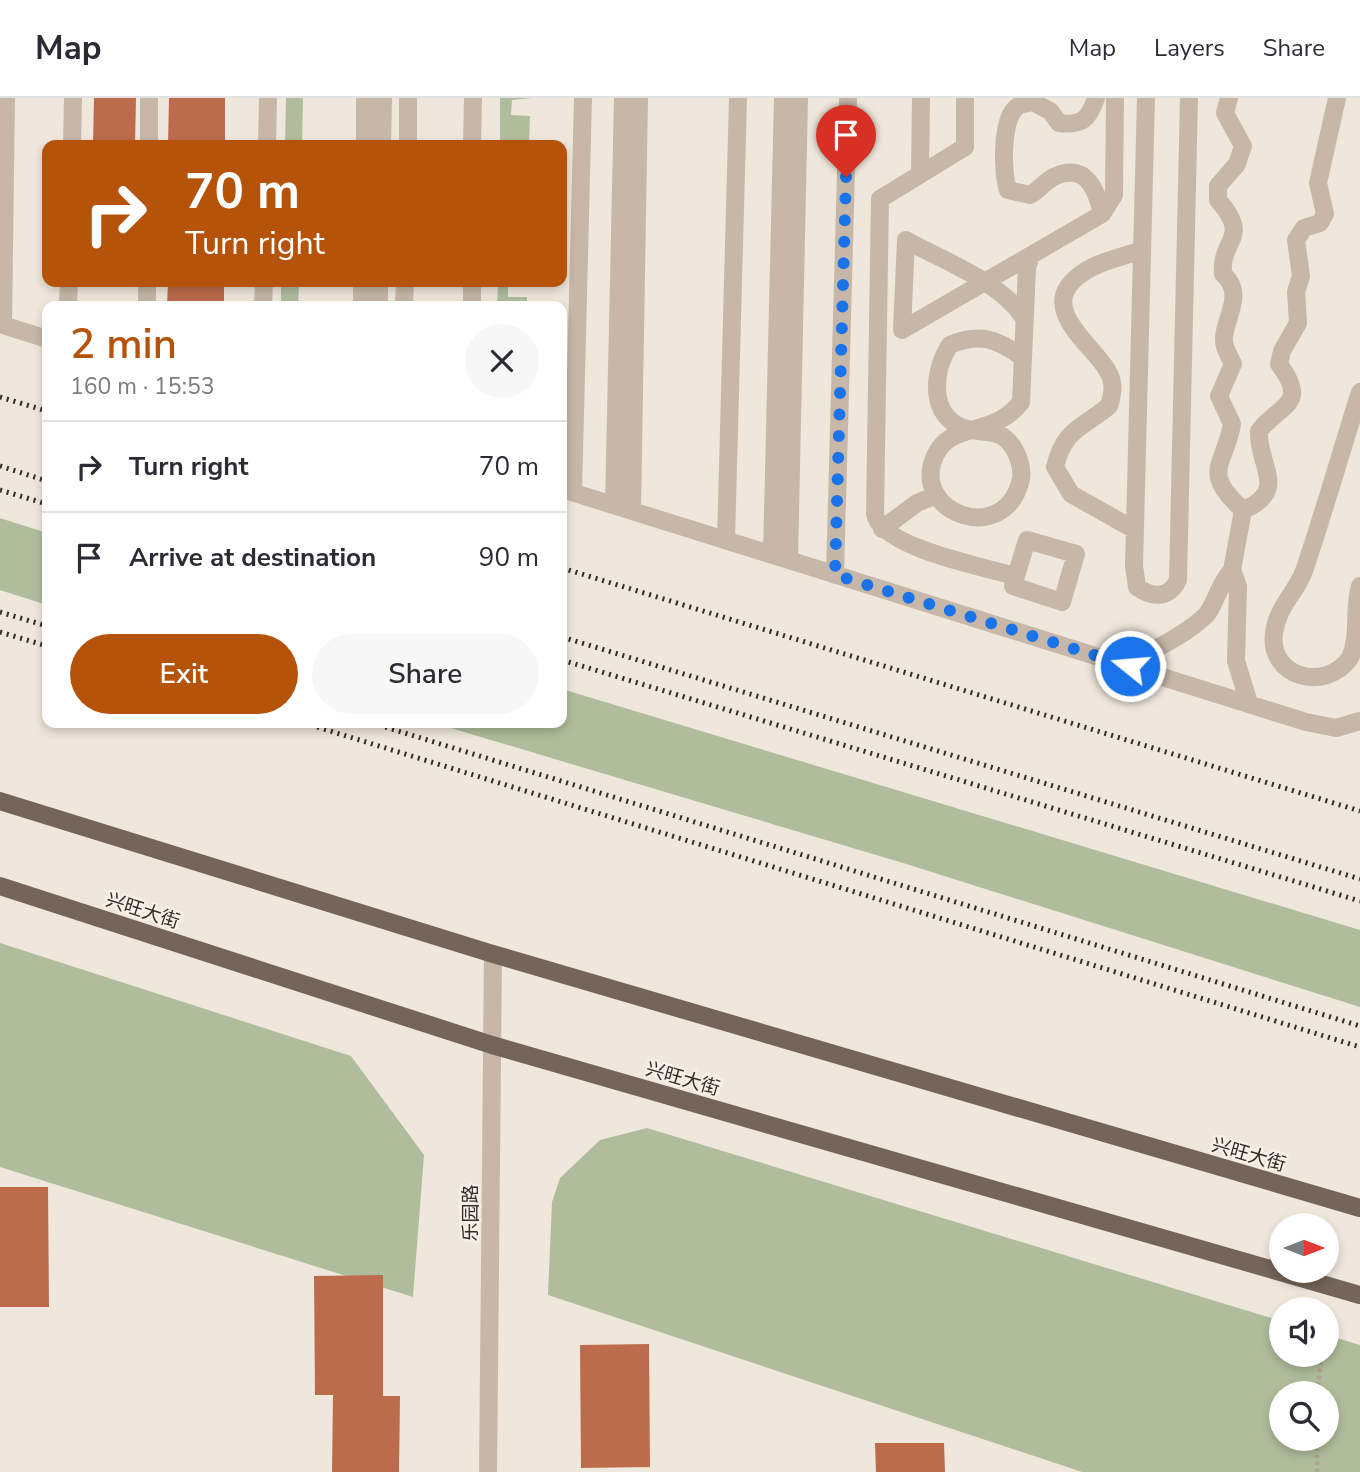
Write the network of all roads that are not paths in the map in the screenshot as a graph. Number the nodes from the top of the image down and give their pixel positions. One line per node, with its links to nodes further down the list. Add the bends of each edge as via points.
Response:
1 (6, 98): 37 (street)
2 (73, 98): 24 (street)
3 (149, 98): 25 (street)
4 (268, 98): 26 (street)
5 (365, 98): 27 (street)
6 (383, 98): 28 (street)
7 (408, 98): 29 (street)
8 (473, 98): 30 (street)
9 (583, 98): 42 (street)
10 (623, 98): 44 (street)
11 (639, 98): 45 (street)
12 (738, 98): 49 (street)
13 (783, 98): 50 (street)
14 (799, 98): 50 (street)
15 (848, 98): 52 (street)
16 (921, 98): 31 (street)
17 (965, 98): 31 (street, via 965,147)
18 (1096, 98): 32 (street, via 1091,115 1072,125 1059,123 1051,111 1033,102 1017,107 1007,121 1004,179 1008,190 1030,195 1053,176 1084,176 1098,194)
19 (1115, 98): 32 (street, via 1114,195)
20 (1146, 98): 33 (street)
21 (1189, 98): 48 (street, via 1178,580 1166,594 1147,594 1137,587)
22 (1229, 98): 46 (street, via 1226,113 1243,146 1237,164 1218,186 1218,200 1233,216 1233,241 1222,262 1234,293 1224,339 1233,363 1219,396 1232,424 1217,464 1227,493)
23 (1337, 98): 46 (street, via 1318,183 1325,215 1320,223 1304,228 1296,240 1301,276 1296,292 1298,323 1279,364 1292,384 1290,404 1259,431 1268,489 1262,499)
24 (72, 140)
25 (149, 140)
26 (267, 140)
27 (365, 140)
28 (382, 140)
29 (408, 140)
30 (472, 140)
31 (920, 174): 47 (street, via 880,199 874,514)
32 (1102, 215): 34 (street)
33 (1142, 250): 48 (street); 48 (street, via 1075,278 1066,296 1066,319 1108,371 1114,389 1109,406 1074,428 1060,446 1055,467 1070,494)
34 (1031, 256): 35 (street); 36 (street)
35 (984, 284): 35 (street, via 973,290 902,330 906,240); 36 (street, via 1014,303)
36 (1024, 318): 39 (street)
37 (1, 324): 38 (street)
38 (42, 337)
39 (1023, 358): 41 (street, via 1021,402 1000,422); 41 (street, via 981,336 950,345 939,361 938,397 957,425)
40 (1360, 392): 54 (street, via 1302,575 1279,611 1273,646 1280,664 1292,674 1308,677 1324,676 1349,660 1360,631 1356,598)
41 (971, 429): 43 (street, via 955,435 935,456 930,476); 43 (street, via 996,433 1013,448 1022,472 1013,502 999,512 971,517 955,513)
42 (568, 491): 44 (street)
43 (936, 495): 47 (street)
44 (614, 505): 45 (street)
45 (632, 510): 49 (street)
46 (1243, 510): 51 (street)
47 (881, 530): 53 (street, via 906,544)
48 (1135, 530)
49 (726, 540): 50 (street)
50 (780, 557): 52 (street)
51 (1233, 570): 55 (street, via 1220,583 1207,615); 56 (street, via 1238,586 1236,661)
52 (835, 575): 55 (street)
53 (1015, 576)
54 (1360, 586)
55 (1130, 666): 56 (street)
56 (1249, 703): 57 (street, via 1336,728)
57 (1357, 724)
58 (0, 801): 60 (main road, 兴旺大街)
59 (0, 886): 61 (main road, 兴旺大街)
60 (493, 954): 61 (street, 乐园路); 62 (main road, 兴旺大街)
61 (492, 1045): 63 (main road, 兴旺大街); 64 (street, 乐园路)
62 (1360, 1208)
63 (1351, 1292)
64 (488, 1472)

